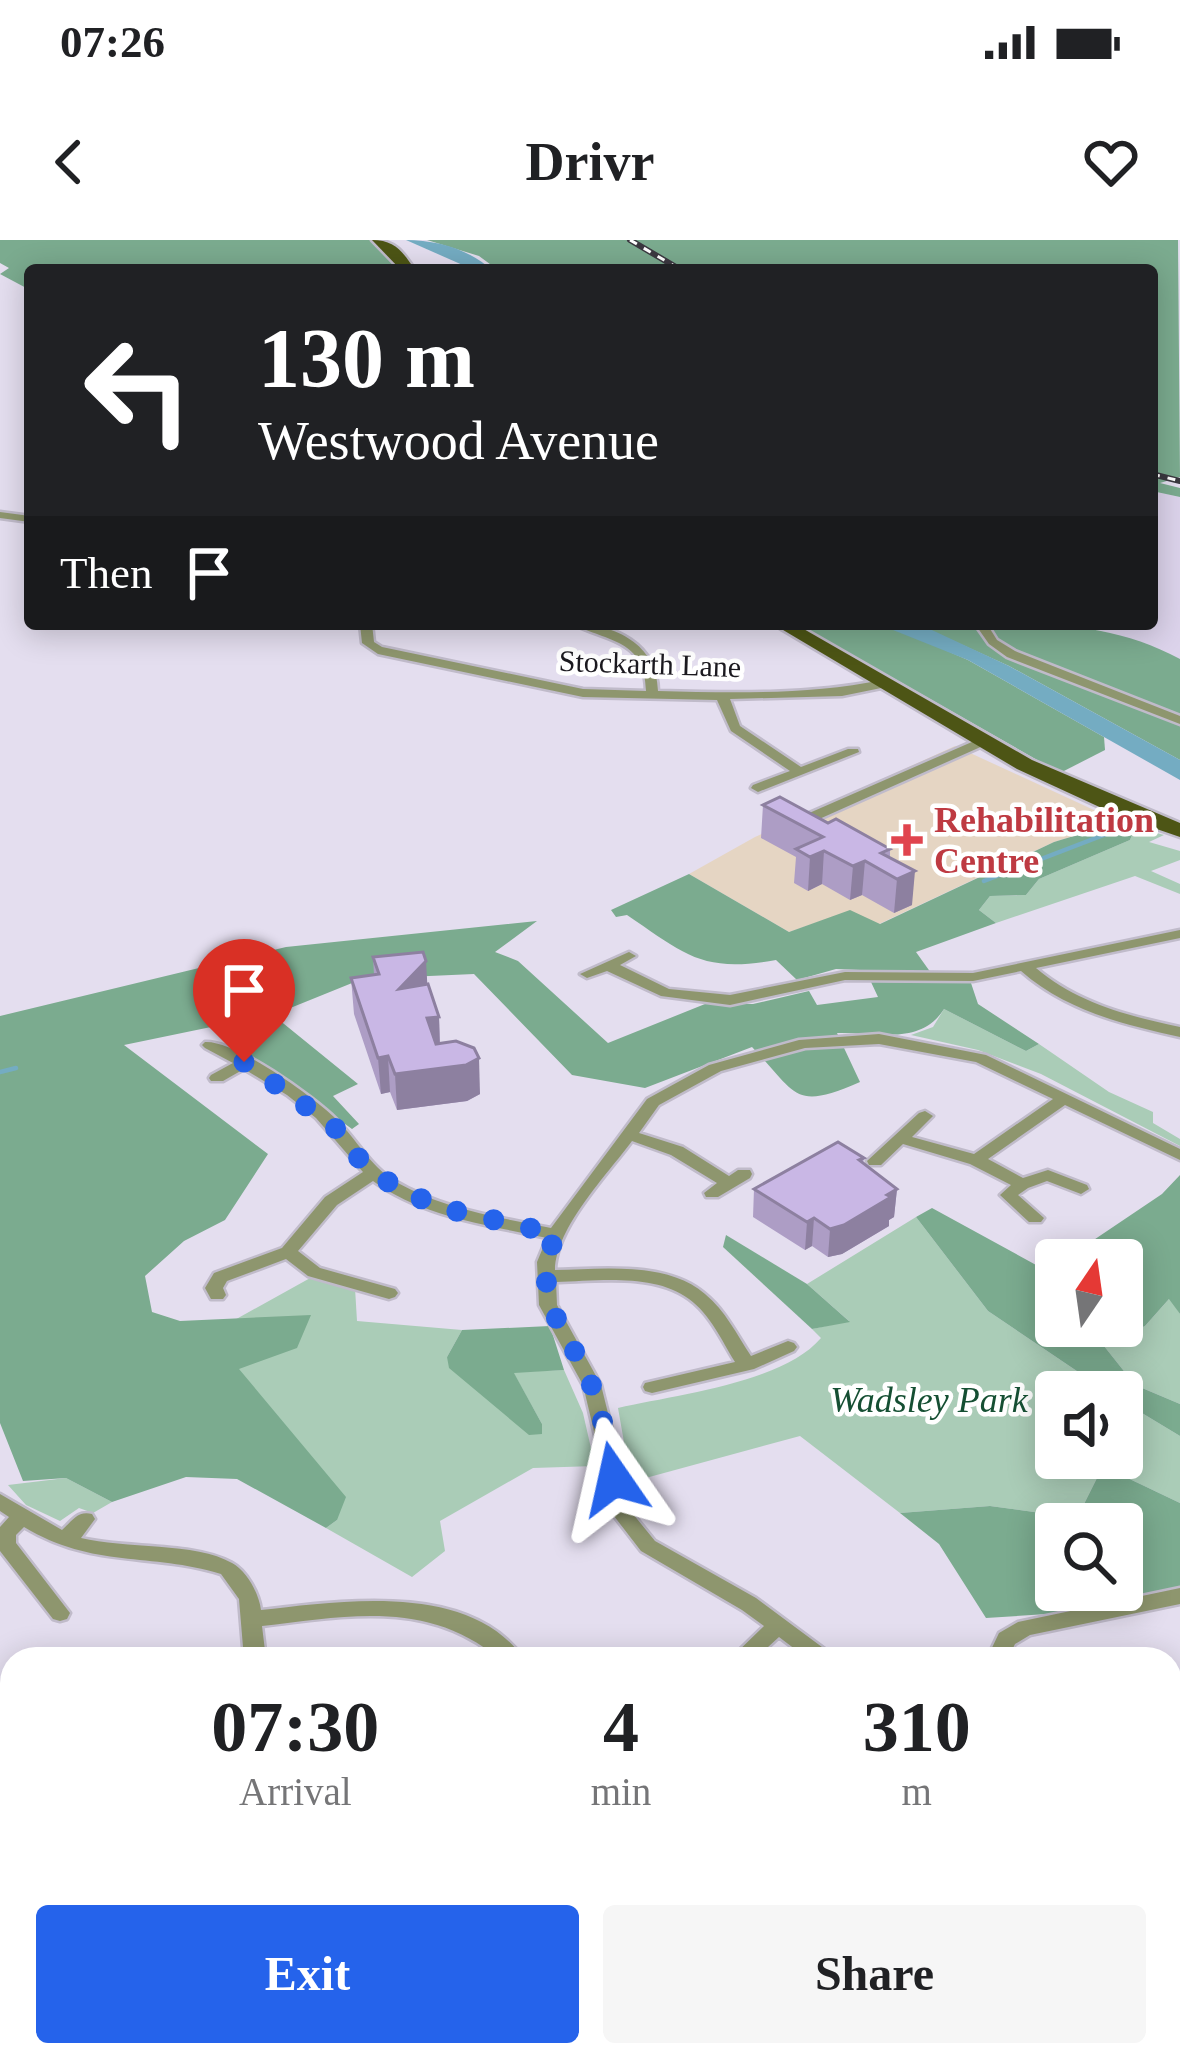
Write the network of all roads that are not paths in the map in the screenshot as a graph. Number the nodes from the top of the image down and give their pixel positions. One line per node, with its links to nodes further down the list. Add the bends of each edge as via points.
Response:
1 (367, 630): 6 (street, Stockarth Lane, via 368,643 386,652 567,691)
2 (604, 630): 6 (street, via 635,645 652,670)
3 (792, 630): 5 (main road)
4 (985, 630): 8 (street, via 1011,654)
5 (883, 684): 7 (street, Stockarth Lane); 9 (main road)
6 (652, 696): 7 (street, Stockarth Lane)
7 (722, 696): 11 (street, via 734,728)
8 (1180, 720)
9 (980, 742): 13 (main road, via 1094,800); 14 (street, via 808,821)
10 (853, 752): 11 (street)
11 (798, 771): 12 (street)
12 (758, 788)
13 (1180, 830)
14 (830, 841)
15 (1180, 934): 18 (street)
16 (628, 956): 17 (street)
17 (607, 965): 18 (street, via 644,986 716,1000 845,976 933,980); 19 (street)
18 (1024, 966): 20 (street, via 1088,1008)
19 (587, 974)
20 (1180, 1032)
21 (210, 1045): 22 (street)
22 (244, 1062): 23 (street); 31 (street, via 334,1126)
23 (217, 1078)
24 (1065, 1099): 26 (street, via 953,1050 833,1040 753,1054 700,1075 653,1102); 28 (street); 29 (street)
25 (925, 1116): 27 (street)
26 (627, 1134): 34 (street, via 737,1179); 36 (street)
27 (902, 1139): 29 (street); 30 (street)
28 (1180, 1155)
29 (976, 1160): 32 (street)
30 (875, 1161)
31 (373, 1173): 36 (street, via 418,1199); 37 (street, via 331,1201)
32 (1022, 1184): 33 (street, via 1048,1175); 35 (street, via 1008,1196)
33 (1081, 1189)
34 (712, 1193)
35 (1035, 1218)
36 (556, 1234): 38 (street)
37 (288, 1252): 39 (street, via 314,1272); 40 (street, via 226,1273)
38 (544, 1276): 42 (street, via 685,1287); 51 (street, via 548,1305 592,1385 624,1516 648,1546)
39 (389, 1293)
40 (217, 1295)
41 (788, 1347): 42 (street)
42 (747, 1365): 43 (street)
43 (652, 1388)
44 (0, 1501): 45 (street)
45 (22, 1516): 47 (street); 49 (street, via 6,1544)
46 (86, 1519): 47 (street)
47 (65, 1540): 50 (street, via 228,1569 241,1582)
48 (1177, 1602): 56 (street, via 1025,1628)
49 (60, 1613)
50 (252, 1619): 52 (street); 53 (street, via 406,1609 469,1628)
51 (779, 1625): 54 (street); 55 (street)
52 (254, 1647)
53 (496, 1647)
54 (754, 1647)
55 (807, 1647)
56 (1003, 1647)

